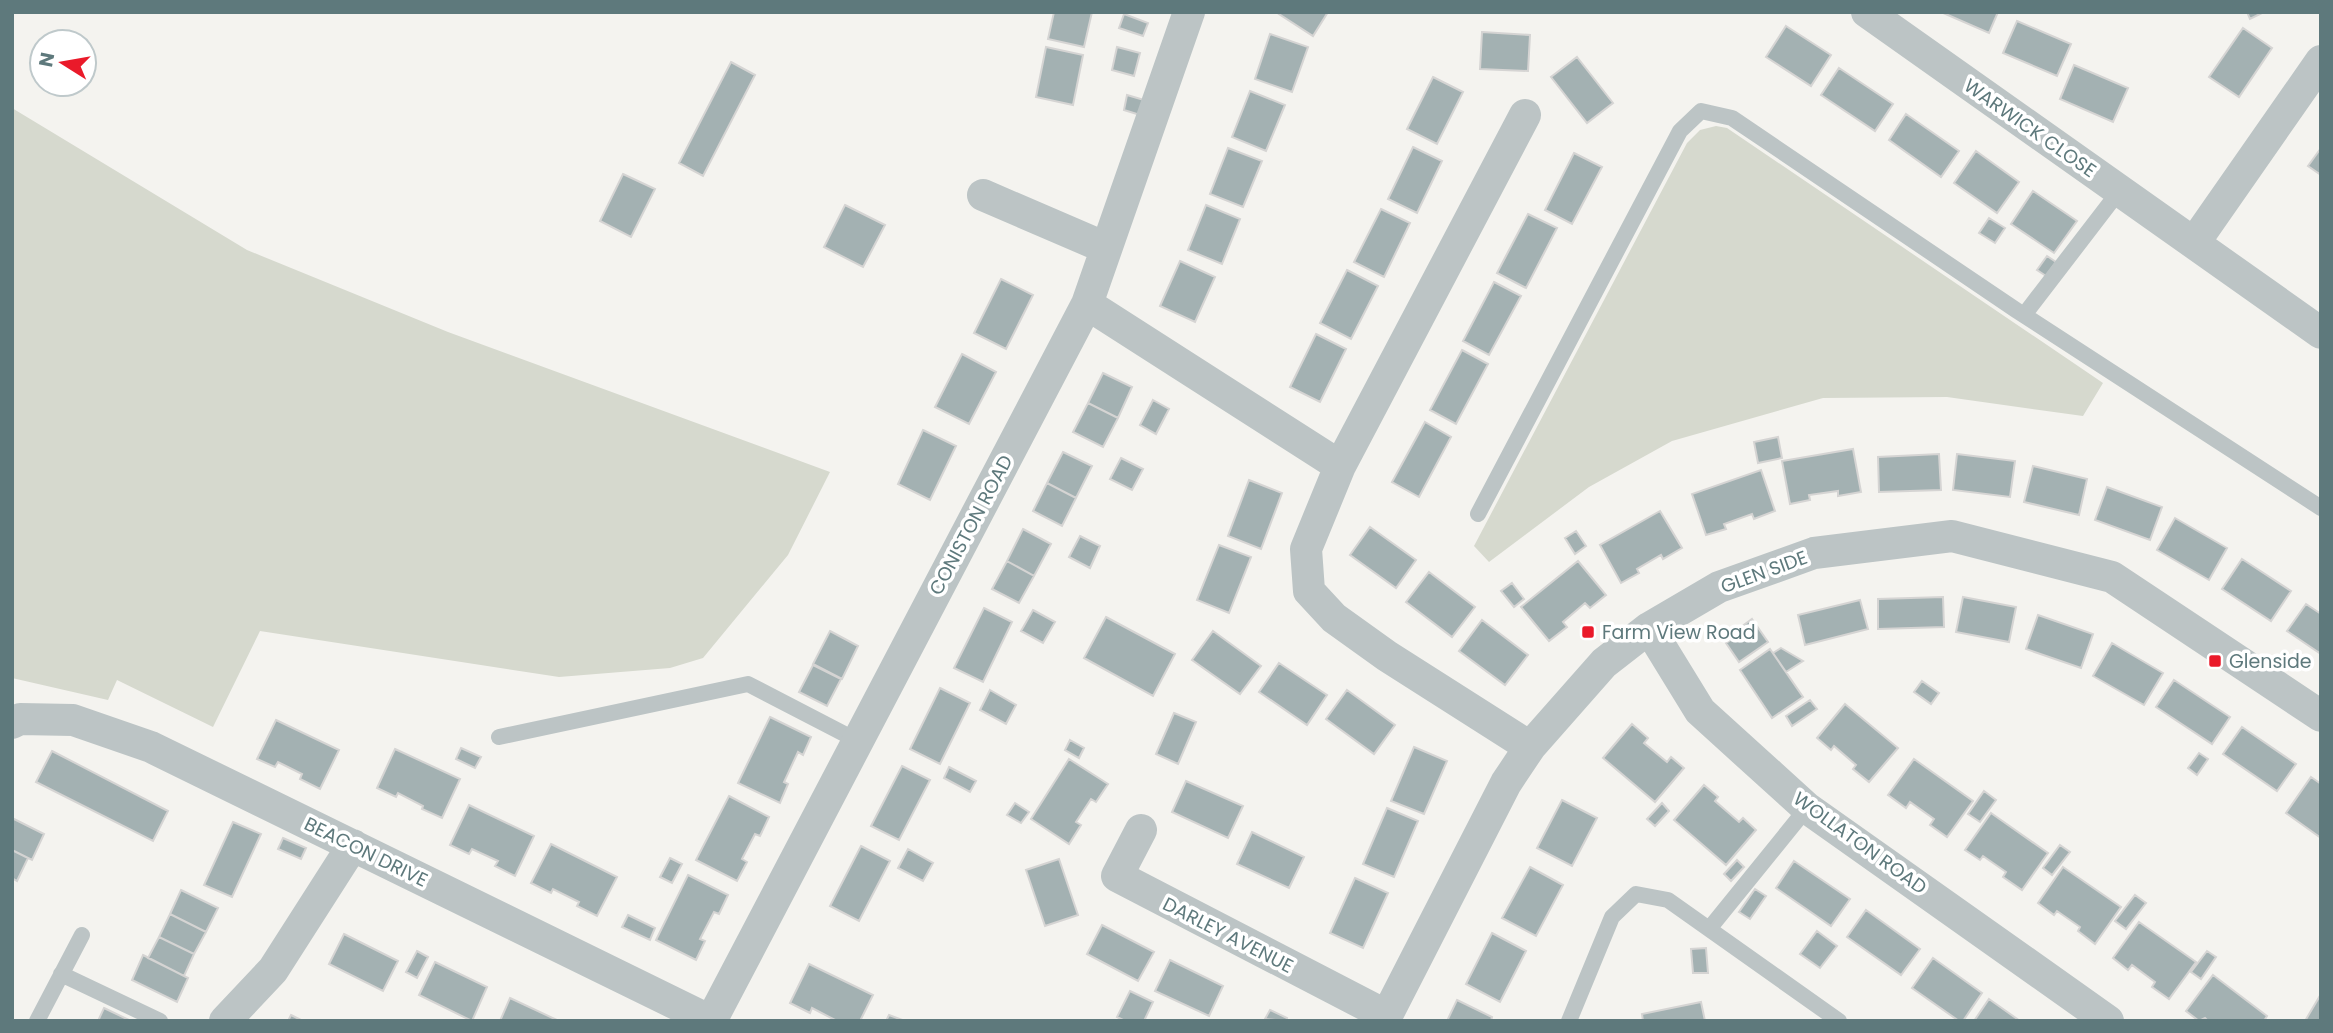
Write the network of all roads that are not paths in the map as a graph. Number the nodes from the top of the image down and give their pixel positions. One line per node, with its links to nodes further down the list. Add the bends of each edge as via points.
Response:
1 (1189, 12): 8 (street, CONISTON ROAD)
2 (1867, 12): 5 (street, WARWICK CLOSE)
3 (2321, 61): 7 (street)
4 (1525, 115): 12 (street)
5 (2120, 190): 7 (street, WARWICK CLOSE); 10 (lane)
6 (983, 195): 8 (street)
7 (2194, 243): 11 (street, WARWICK CLOSE)
8 (1106, 248): 9 (street, CONISTON ROAD)
9 (1087, 304): 12 (street); 19 (street, CONISTON ROAD)
10 (2024, 315): 13 (lane); 14 (lane, via 1732,118 1701,111 1680,131)
11 (2321, 333)
12 (1340, 466): 20 (street, via 1306,549 1309,591 1334,618 1376,648)
13 (2321, 508)
14 (1478, 514)
15 (1649, 628): 16 (street, GLEN SIDE, via 1719,587 1814,553 1952,536 2112,577); 20 (street, GLEN SIDE, via 1604,663); 21 (street, WOLLATON ROAD, via 1700,711)
16 (2321, 716)
17 (12, 723): 23 (street, BEACON DRIVE, via 20,719 73,720 151,747)
18 (499, 737): 19 (lane, via 748,684)
19 (858, 741): 31 (street, CONISTON ROAD)
20 (1530, 747): 27 (street, GLEN SIDE)
21 (1807, 808): 24 (lane); 34 (street, WOLLATON ROAD)
22 (1141, 830): 27 (street, DARLEY AVENUE, via 1117,876)
23 (353, 845): 30 (street, via 273,970); 31 (street, BEACON DRIVE)
24 (1709, 929): 32 (lane, via 1668,901 1636,894 1612,917); 33 (lane)
25 (82, 935): 26 (lane)
26 (61, 974): 28 (lane); 29 (lane)
27 (1386, 1018)
28 (37, 1021)
29 (160, 1021)
30 (225, 1021)
31 (711, 1021)
32 (1569, 1021)
33 (1839, 1021)
34 (2108, 1021)

